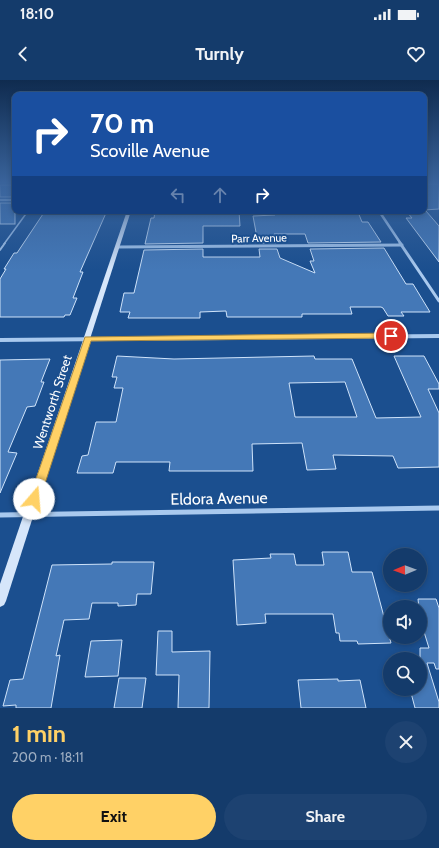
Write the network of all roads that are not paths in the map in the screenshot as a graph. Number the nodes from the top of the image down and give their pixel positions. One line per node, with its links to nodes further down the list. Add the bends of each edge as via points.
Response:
1 (26, 214): 6 (lane)
2 (127, 214): 5 (street, Wentworth Street)
3 (381, 214): 4 (street)
4 (402, 245): 5 (street, Parr Avenue); 7 (street)
5 (117, 247): 9 (street, Wentworth Street)
6 (0, 250)
7 (439, 301)
8 (439, 336): 9 (street)
9 (87, 338): 10 (street); 12 (street, Wentworth Street)
10 (0, 340)
11 (439, 508): 12 (street, Eldora Avenue)
12 (29, 514): 13 (street, Eldora Avenue); 14 (street, Wentworth Street)
13 (0, 515)
14 (0, 601)

